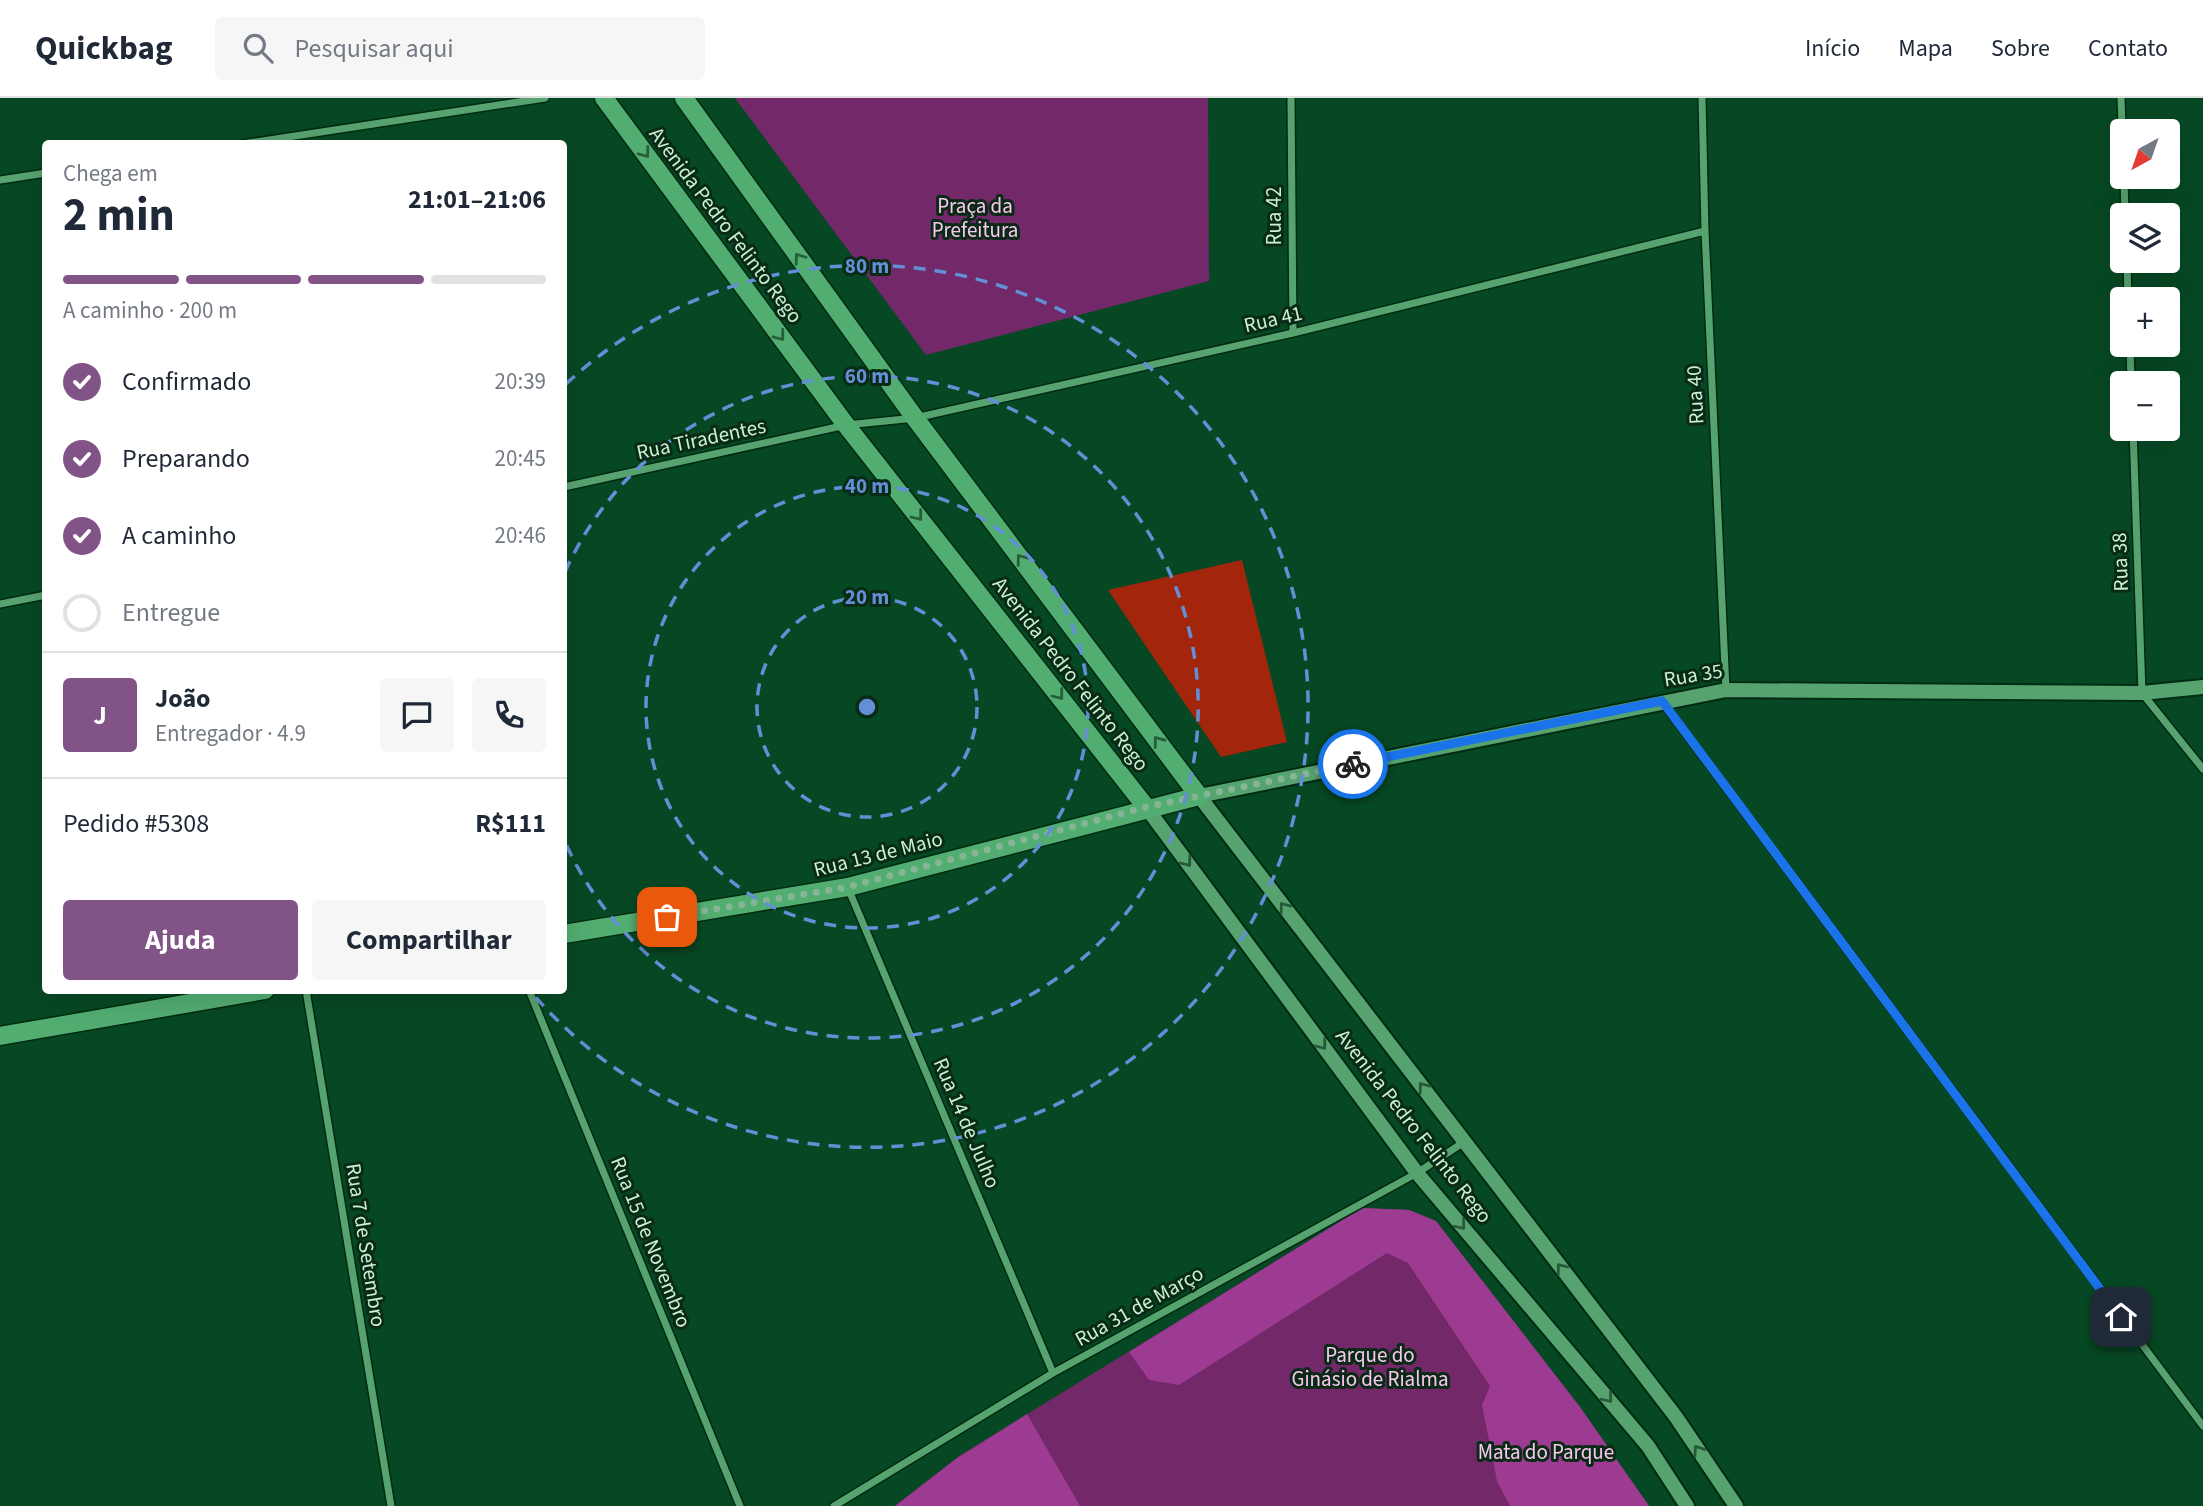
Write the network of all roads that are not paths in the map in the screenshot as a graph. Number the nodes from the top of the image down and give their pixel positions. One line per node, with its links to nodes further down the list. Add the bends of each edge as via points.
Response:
1 (545, 98): 8 (street)
2 (604, 98): 14 (main road, Avenida Pedro Felinto Rego, one-way to 14)
3 (684, 98): 13 (main road, Avenida Pedro Felinto Rego, one-way to 3)
4 (1291, 98): 12 (street, Rua 42)
5 (1702, 98): 11 (street, Rua 40)
6 (2121, 98): 7 (street)
7 (2122, 119)
8 (269, 140)
9 (42, 174): 10 (street)
10 (0, 180)
11 (1705, 231): 12 (street, Rua 41); 20 (street, Rua 40)
12 (1293, 333): 13 (street, Rua 41)
13 (915, 418): 14 (street, Rua 41); 24 (main road, Avenida Pedro Felinto Rego, one-way to 13)
14 (846, 425): 16 (street, Rua Tiradentes); 25 (main road, Avenida Pedro Felinto Rego, one-way to 25)
15 (2133, 441): 21 (street, Rua 38)
16 (567, 486)
17 (42, 596): 18 (street)
18 (0, 604)
19 (2203, 687): 21 (main road, Rua 35)
20 (1726, 690): 21 (main road, Rua 35); 22 (main road, Rua 35)
21 (2142, 693): 23 (street)
22 (1662, 701): 24 (main road, Rua 35); 35 (street)
23 (2203, 769)
24 (1199, 796): 25 (main road, Rua 13 de Maio); 32 (main road, Avenida Pedro Felinto Rego, one-way to 24)
25 (1146, 807): 26 (main road, Rua 13 de Maio); 33 (main road, Avenida Pedro Felinto Rego, one-way to 33)
26 (848, 887): 27 (main road, Rua 13 de Maio); 34 (street, Rua 14 de Julho)
27 (567, 934)
28 (242, 994): 31 (main road)
29 (307, 994): 36 (street, Rua 7 de Setembro)
30 (531, 994): 37 (street, Rua 15 de Novembro)
31 (0, 1036)
32 (1465, 1142): 33 (street, Rua 31 de Março); 40 (main road, Avenida Pedro Felinto Rego, one-way to 32, via 1676,1417)
33 (1417, 1173): 34 (street, Rua 31 de Março); 39 (main road, Avenida Pedro Felinto Rego, one-way to 39, via 1648,1446)
34 (1053, 1373): 38 (street, Rua 31 de Março)
35 (2203, 1426)
36 (391, 1506)
37 (740, 1506)
38 (834, 1506)
39 (1687, 1506)
40 (1737, 1506)

